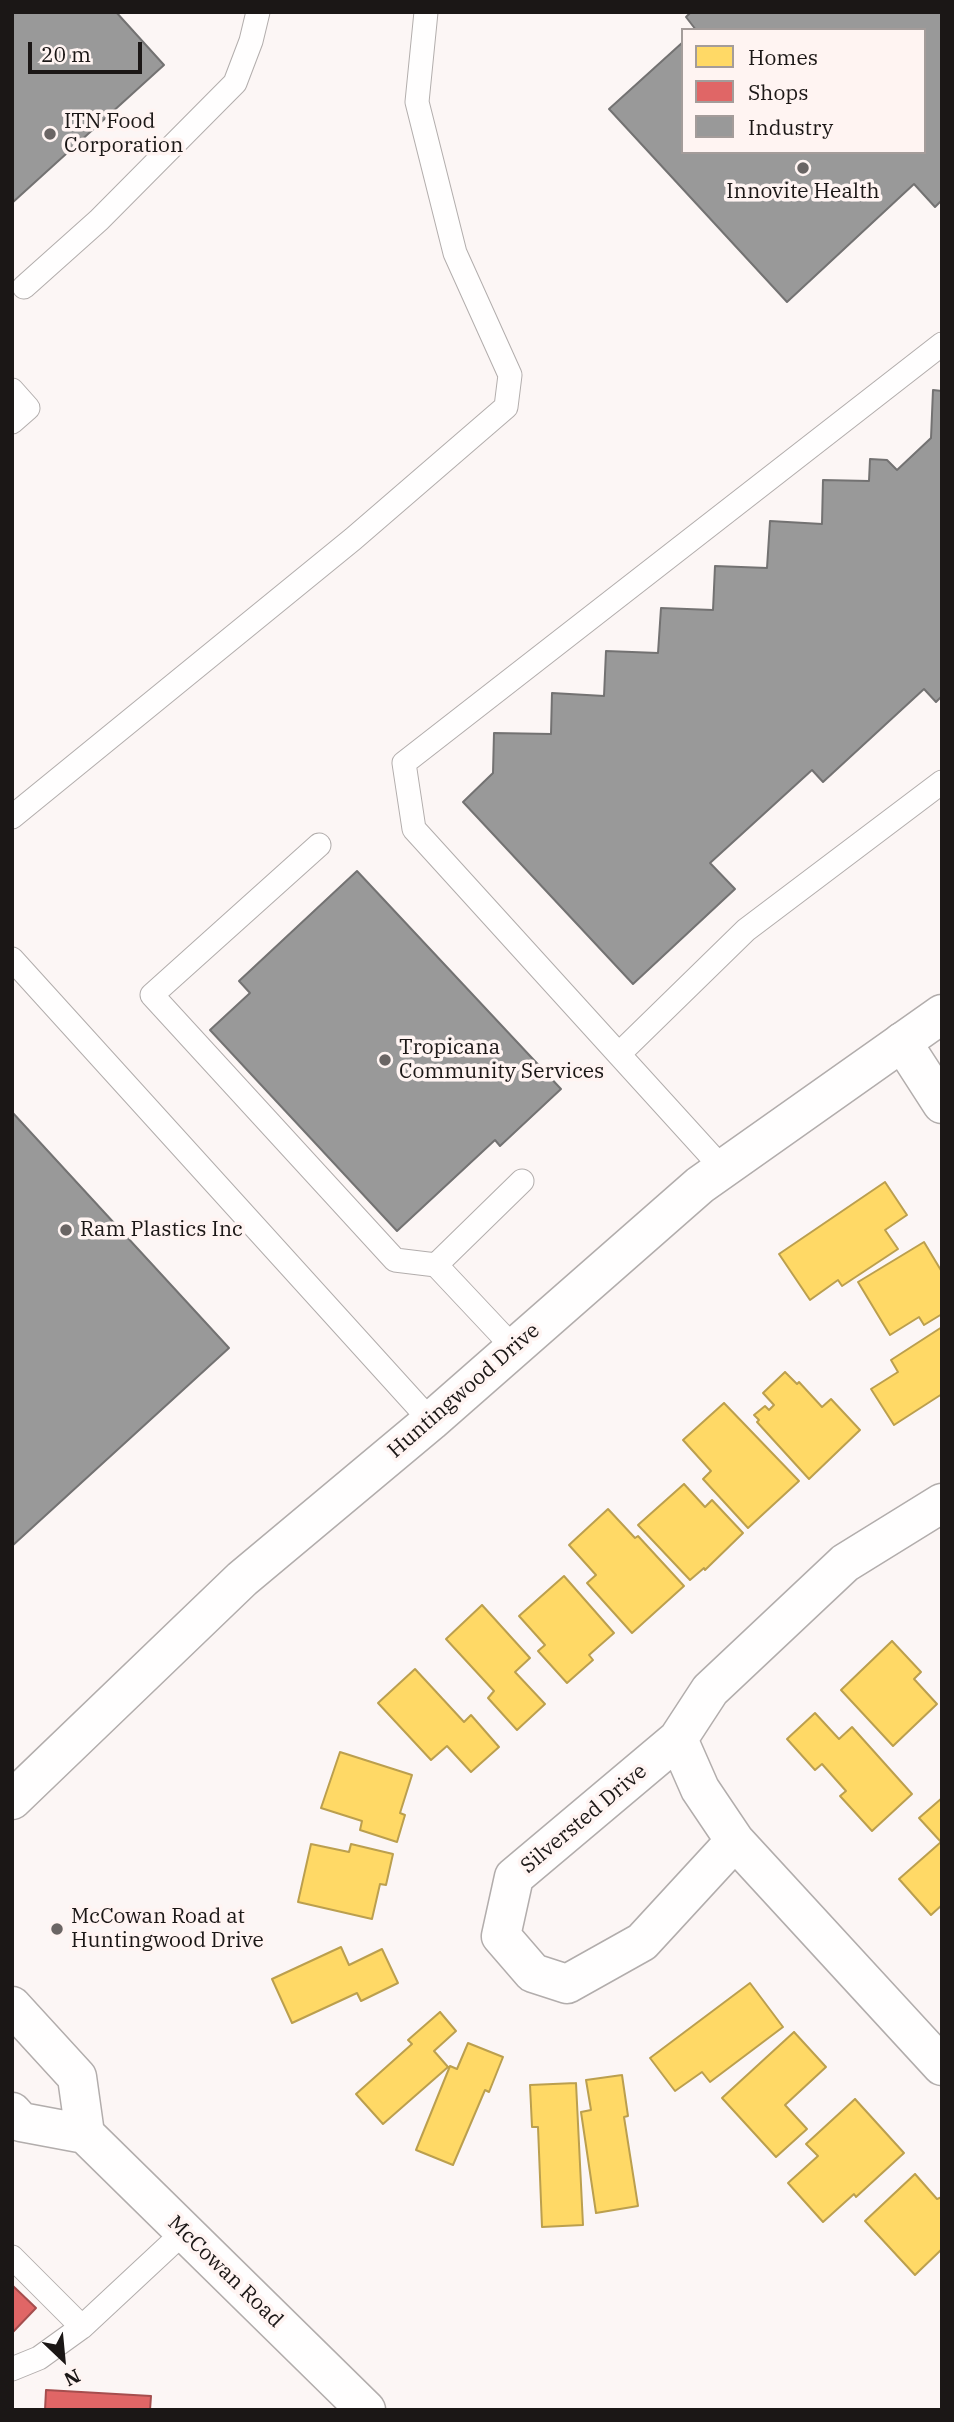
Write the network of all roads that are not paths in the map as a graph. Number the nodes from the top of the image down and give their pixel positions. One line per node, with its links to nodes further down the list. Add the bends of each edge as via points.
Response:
1 (258, 12): 3 (lane, via 235,83 99,220)
2 (426, 12): 8 (lane, via 418,102 455,253 510,375 506,407 353,539)
3 (24, 287)
4 (942, 344): 13 (lane, via 404,763 414,829)
5 (12, 390): 6 (lane, via 28,408)
6 (12, 422)
7 (942, 782): 13 (lane, via 746,930)
8 (12, 817)
9 (319, 845): 17 (lane, via 152,995 395,1260)
10 (12, 959): 19 (lane)
11 (942, 1014): 12 (street, Huntingwood Drive)
12 (902, 1042): 14 (street); 15 (street, Huntingwood Drive)
13 (620, 1054): 15 (lane)
14 (942, 1104)
15 (723, 1169): 18 (street, Huntingwood Drive)
16 (522, 1181): 17 (lane)
17 (436, 1265): 18 (lane)
18 (514, 1348): 19 (street, Huntingwood Drive)
19 (431, 1421): 22 (street, Huntingwood Drive, via 242,1579)
20 (942, 1503): 21 (street, Silversted Drive, via 845,1563 710,1690)
21 (678, 1739): 23 (street, via 699,1789); 23 (street, Silversted Drive, via 514,1877 501,1936 533,1973 567,1984 642,1942)
22 (12, 1800)
23 (735, 1840): 25 (street)
24 (12, 2006): 27 (street, via 78,2077)
25 (942, 2066)
26 (12, 2112): 27 (street, via 21,2122)
27 (85, 2134): 28 (street, McCowan Road)
28 (184, 2232): 30 (lane); 32 (street, McCowan Road)
29 (12, 2257): 30 (lane)
30 (82, 2327): 31 (lane, via 39,2358)
31 (12, 2369)
32 (366, 2410)

